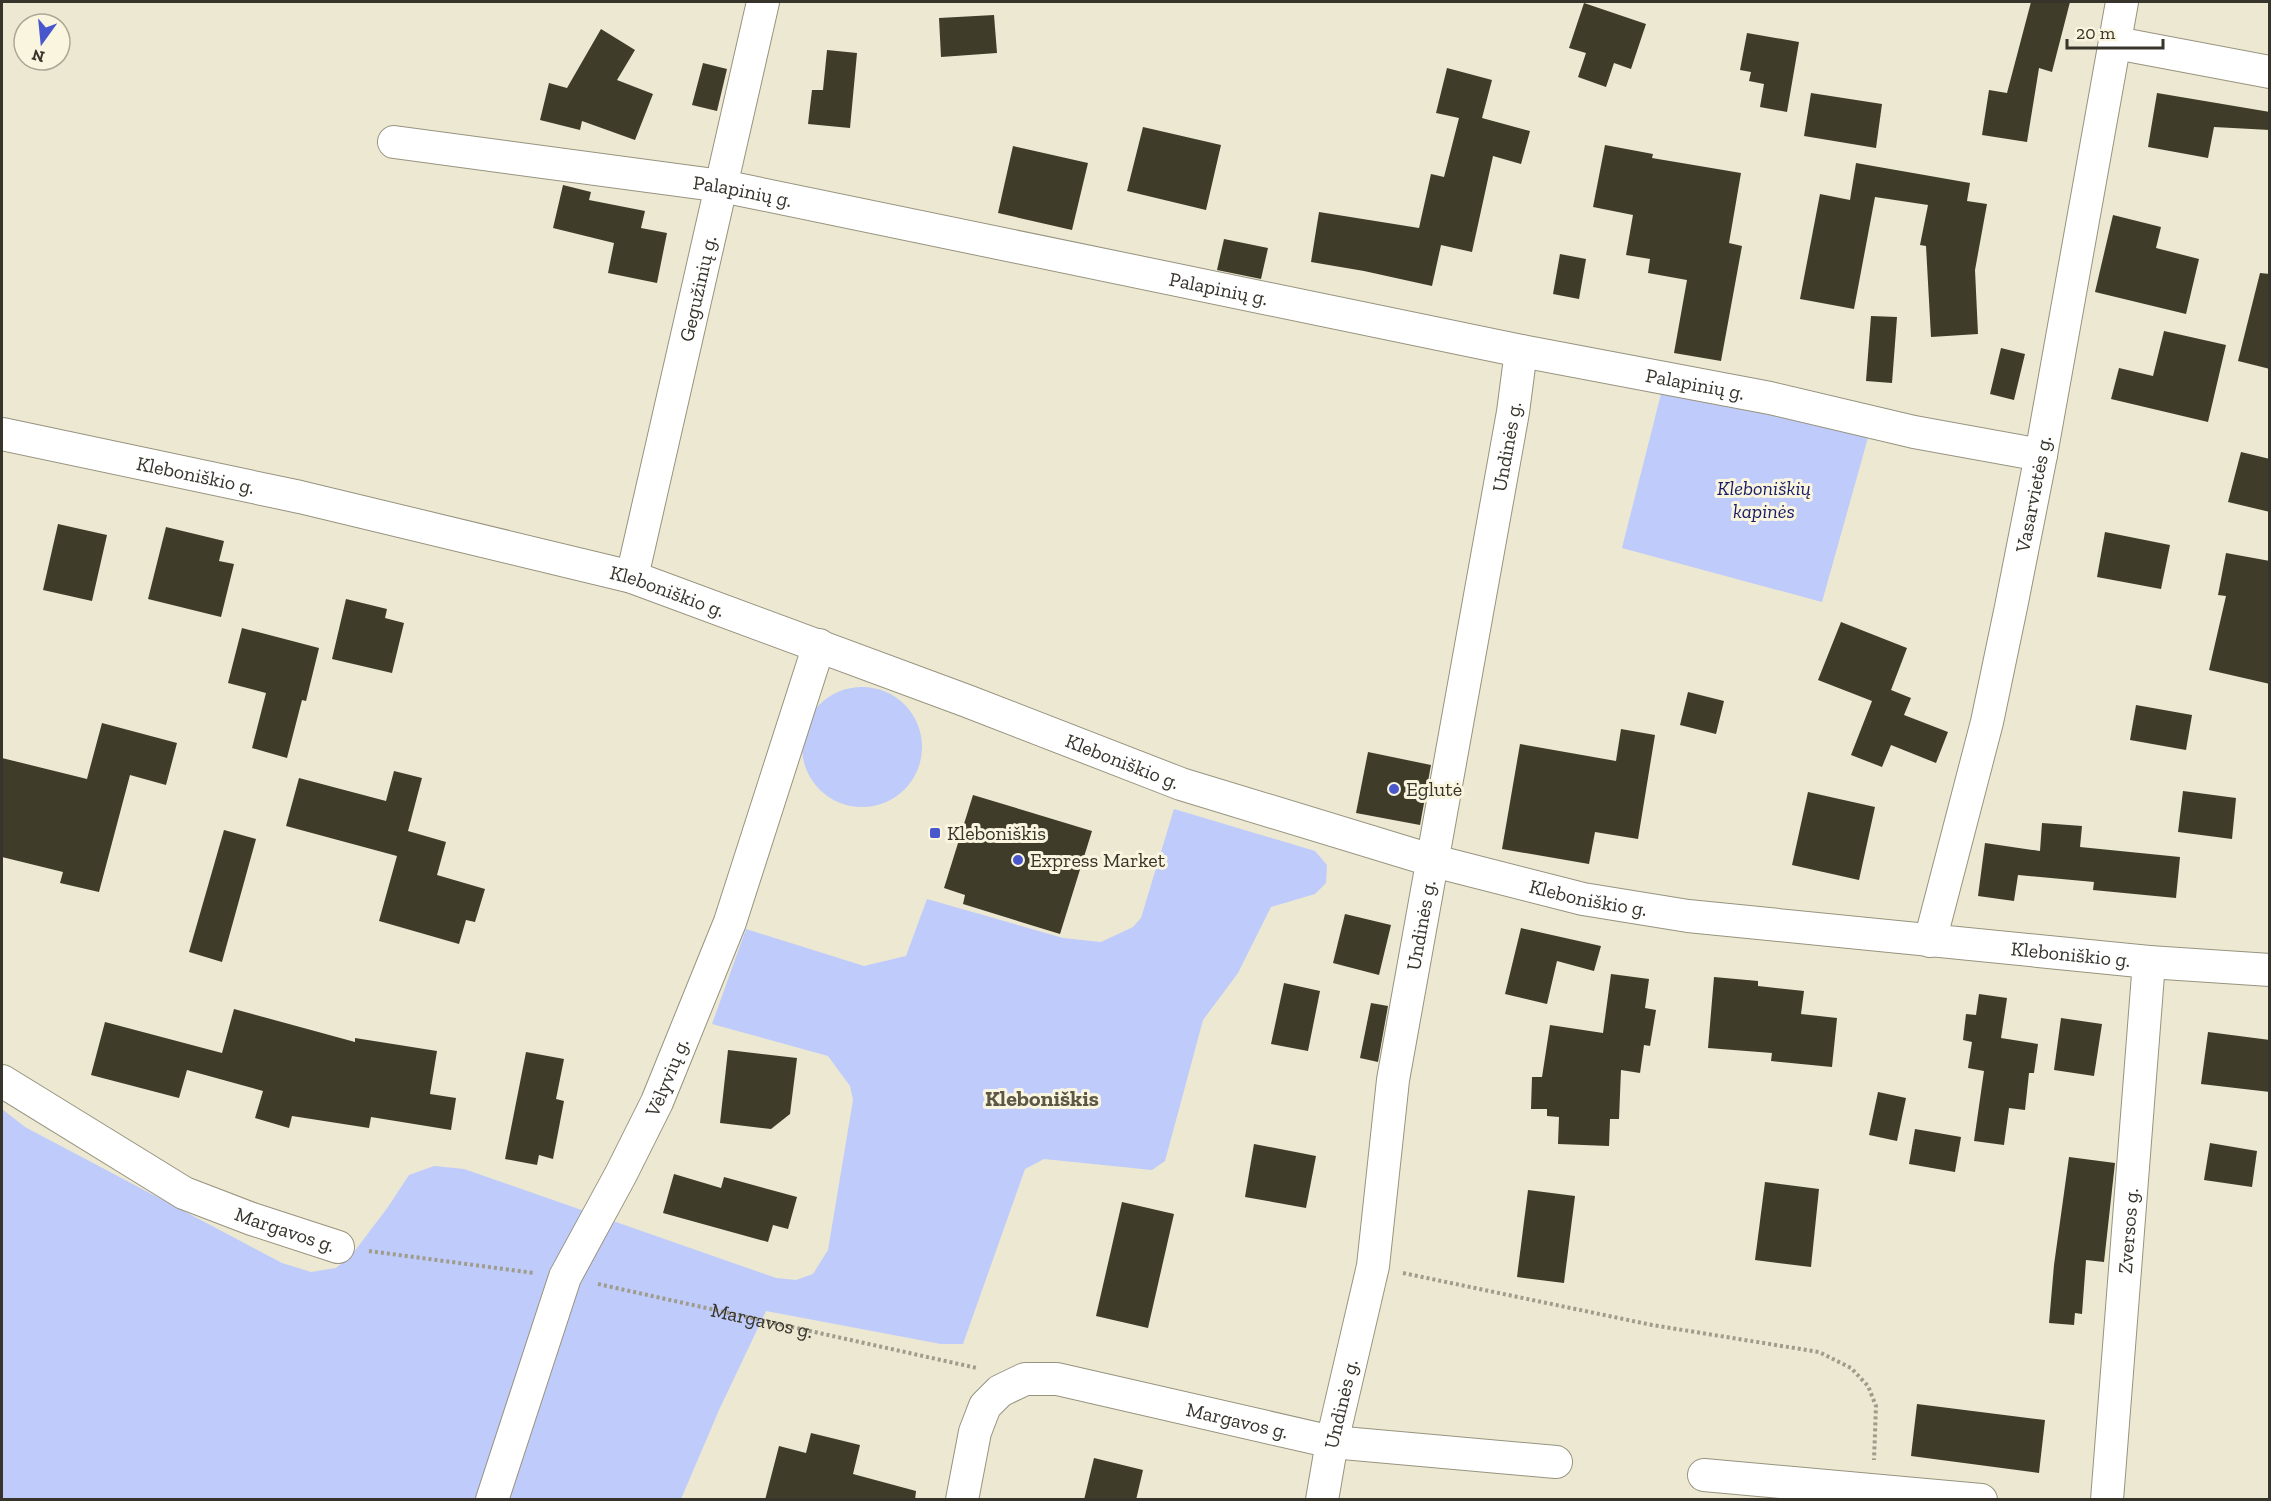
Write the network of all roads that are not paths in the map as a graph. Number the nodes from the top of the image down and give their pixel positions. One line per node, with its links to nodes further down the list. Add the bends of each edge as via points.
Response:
1 (763, 2): 6 (street, Gegužinių g.)
2 (2122, 2): 3 (street, Vasarvietės g.)
3 (2116, 43): 4 (street); 9 (street, Vasarvietės g.)
4 (2270, 72)
5 (394, 142): 6 (street, Palapinių g.)
6 (722, 186): 7 (street, Palapinių g.); 10 (street, Gegužinių g.)
7 (1521, 351): 9 (street, Palapinių g.); 12 (street, Undinės g.)
8 (2, 434): 10 (street, Kleboniškio g., via 300,497)
9 (2041, 455): 13 (street, Vasarvietės g., via 1987,722)
10 (632, 577): 11 (street, Kleboniškio g.)
11 (819, 645): 12 (street, Kleboniškio g., via 1181,784); 21 (street, Vėlyvių g., via 730,922 657,1102 565,1277)
12 (1434, 861): 13 (street, Kleboniškio g., via 1583,899 1689,916); 18 (street, Undinės g., via 1394,1080 1373,1266)
13 (1930, 941): 14 (street, Kleboniškio g.)
14 (2149, 962): 15 (street, Kleboniškio g.); 25 (street, Zversos g.)
15 (2270, 970)
16 (2, 1081): 17 (street, Margavos g., via 184,1193)
17 (338, 1247)
18 (1332, 1442): 19 (street, Margavos g.); 22 (street, Margavos g., via 1057,1379 1025,1378 1000,1391 985,1406 975,1432); 23 (street, Undinės g.)
19 (1556, 1462)
20 (1704, 1475): 24 (street)
21 (492, 1500)
22 (962, 1500)
23 (1322, 1500)
24 (1981, 1500)
25 (2107, 1500)

